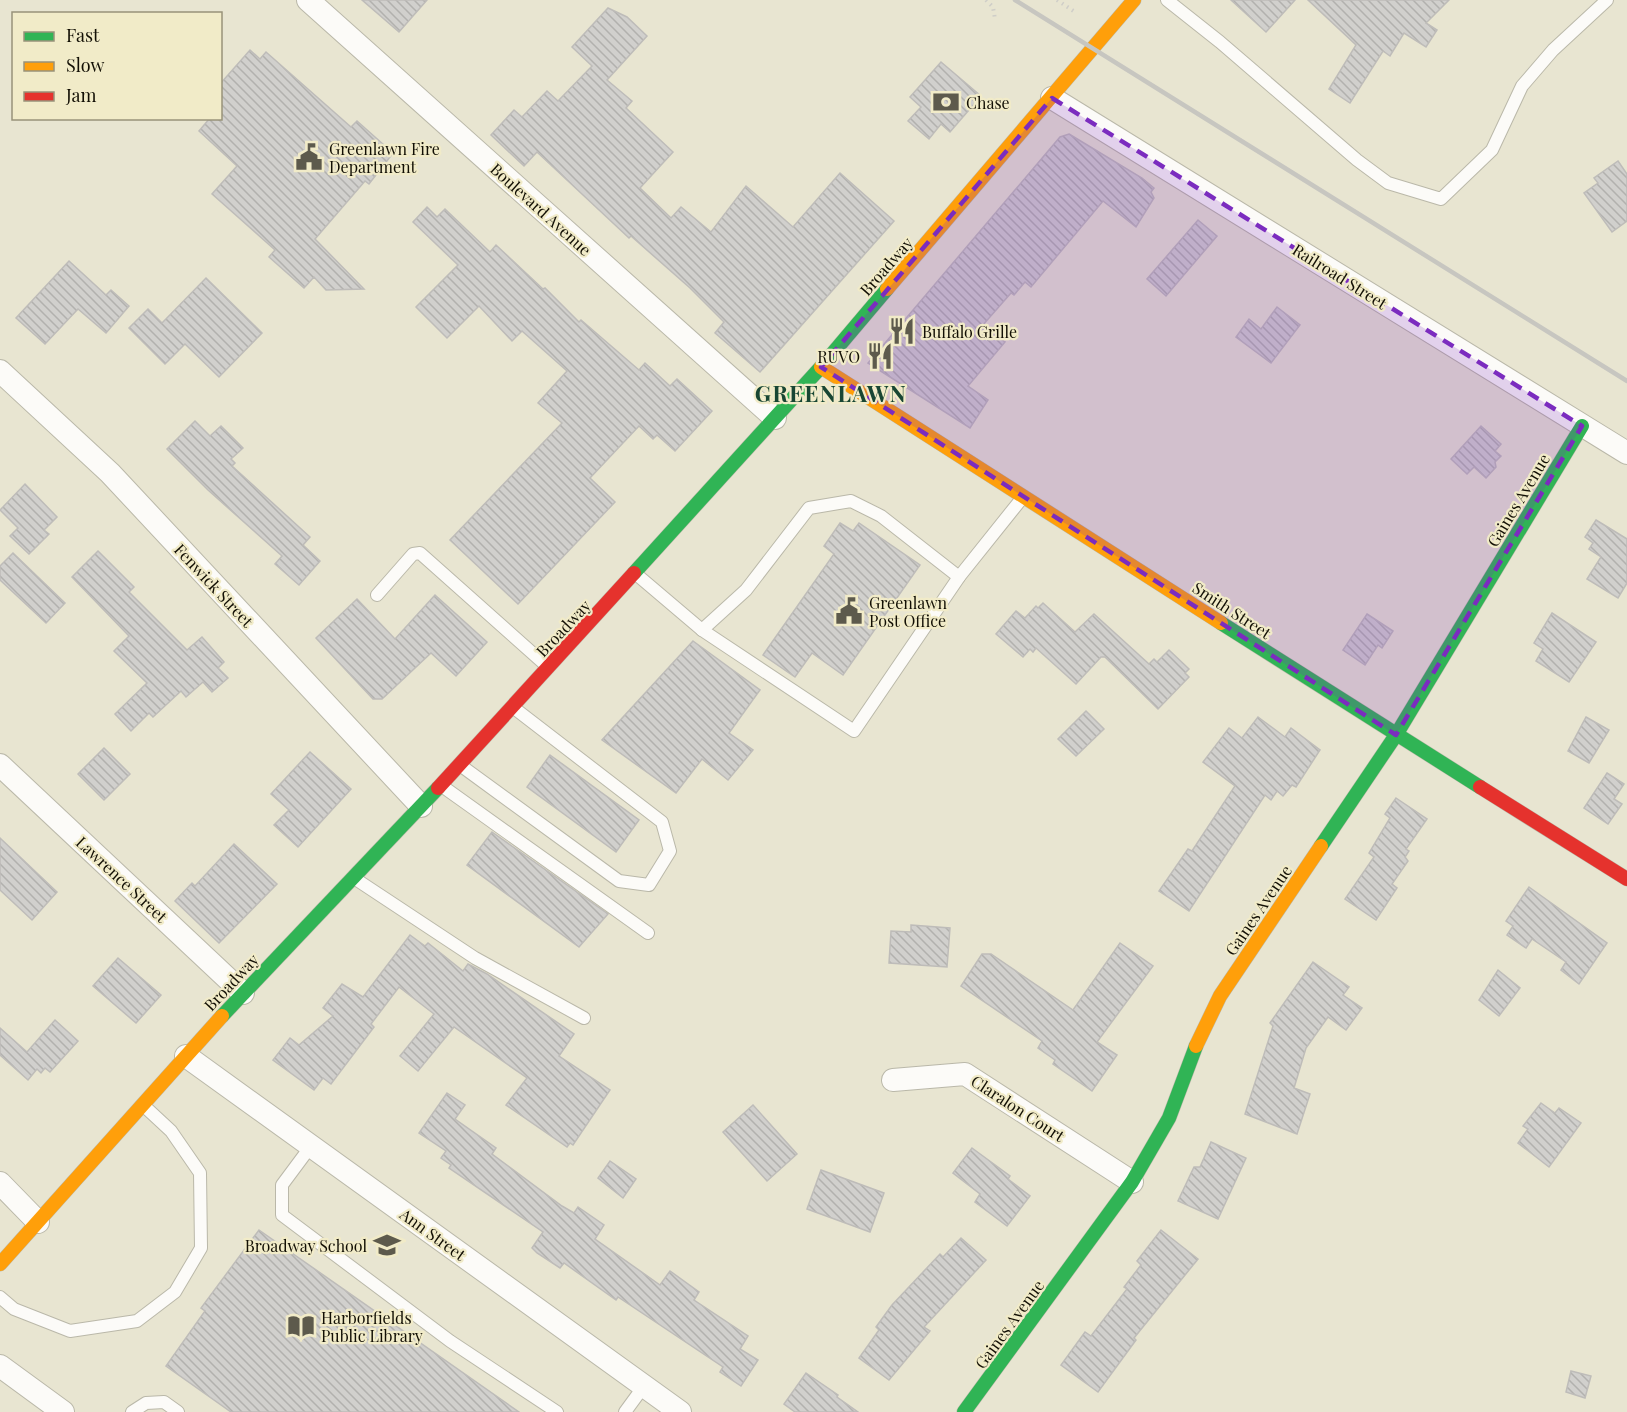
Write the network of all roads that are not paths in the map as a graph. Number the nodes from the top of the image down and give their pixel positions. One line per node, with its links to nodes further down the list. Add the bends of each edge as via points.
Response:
1 (308, 0): 8 (street, Boulevard Avenue)
2 (1134, 0): 5 (street, Broadway)
3 (1167, 0): 4 (lane, via 1388,183 1441,199 1492,150 1522,86 1553,50)
4 (1607, 0)
5 (1052, 98): 6 (street, Broadway); 9 (street, Railroad Street)
6 (821, 366): 8 (street, Broadway); 11 (street, Smith Street)
7 (0, 371): 22 (street, Fenwick Street, via 110,473)
8 (775, 418): 12 (street, Broadway)
9 (1582, 426): 10 (street, Railroad Street); 18 (street, Gaines Avenue)
10 (1627, 453)
11 (1024, 496): 13 (lane); 18 (street, Smith Street)
12 (635, 573): 15 (lane); 16 (street, Broadway)
13 (959, 577): 15 (lane, via 881,516 850,501 809,508 746,590); 15 (lane, via 854,731)
14 (377, 595): 16 (lane, via 413,554 420,553)
15 (702, 630)
16 (549, 668): 17 (street, Broadway)
17 (512, 707): 20 (street, Broadway); 20 (lane, via 662,822 670,851 649,885 619,881)
18 (1396, 735): 24 (street, Smith Street); 32 (street, Gaines Avenue, via 1220,996 1192,1054 1169,1118)
19 (0, 765): 26 (street, Lawrence Street)
20 (459, 765): 21 (street, Broadway)
21 (441, 785): 22 (street, Broadway); 25 (lane)
22 (421, 806): 23 (street, Broadway)
23 (353, 878): 26 (street, Broadway); 27 (lane, via 475,958)
24 (1627, 879)
25 (648, 933)
26 (243, 993): 28 (street, Broadway)
27 (584, 1018)
28 (186, 1056): 30 (street, Broadway); 31 (street, Ann Street)
29 (893, 1080): 32 (street, Claralon Court, via 965,1074)
30 (142, 1104): 34 (street, Broadway); 36 (lane, via 171,1131 200,1173 201,1248 175,1292 137,1322 70,1331 14,1309)
31 (311, 1146): 38 (street, Ann Street); 42 (lane, via 282,1185 282,1215 450,1341)
32 (1132, 1182): 45 (street, Gaines Avenue)
33 (0, 1183): 34 (street)
34 (38, 1222): 35 (street, Broadway)
35 (0, 1264)
36 (0, 1297)
37 (0, 1366): 39 (street)
38 (644, 1386): 43 (lane); 44 (street, Ann Street)
39 (63, 1412)
40 (132, 1412): 41 (lane, via 146,1403 165,1402)
41 (178, 1412)
42 (557, 1412)
43 (625, 1412)
44 (680, 1412)
45 (964, 1412)

